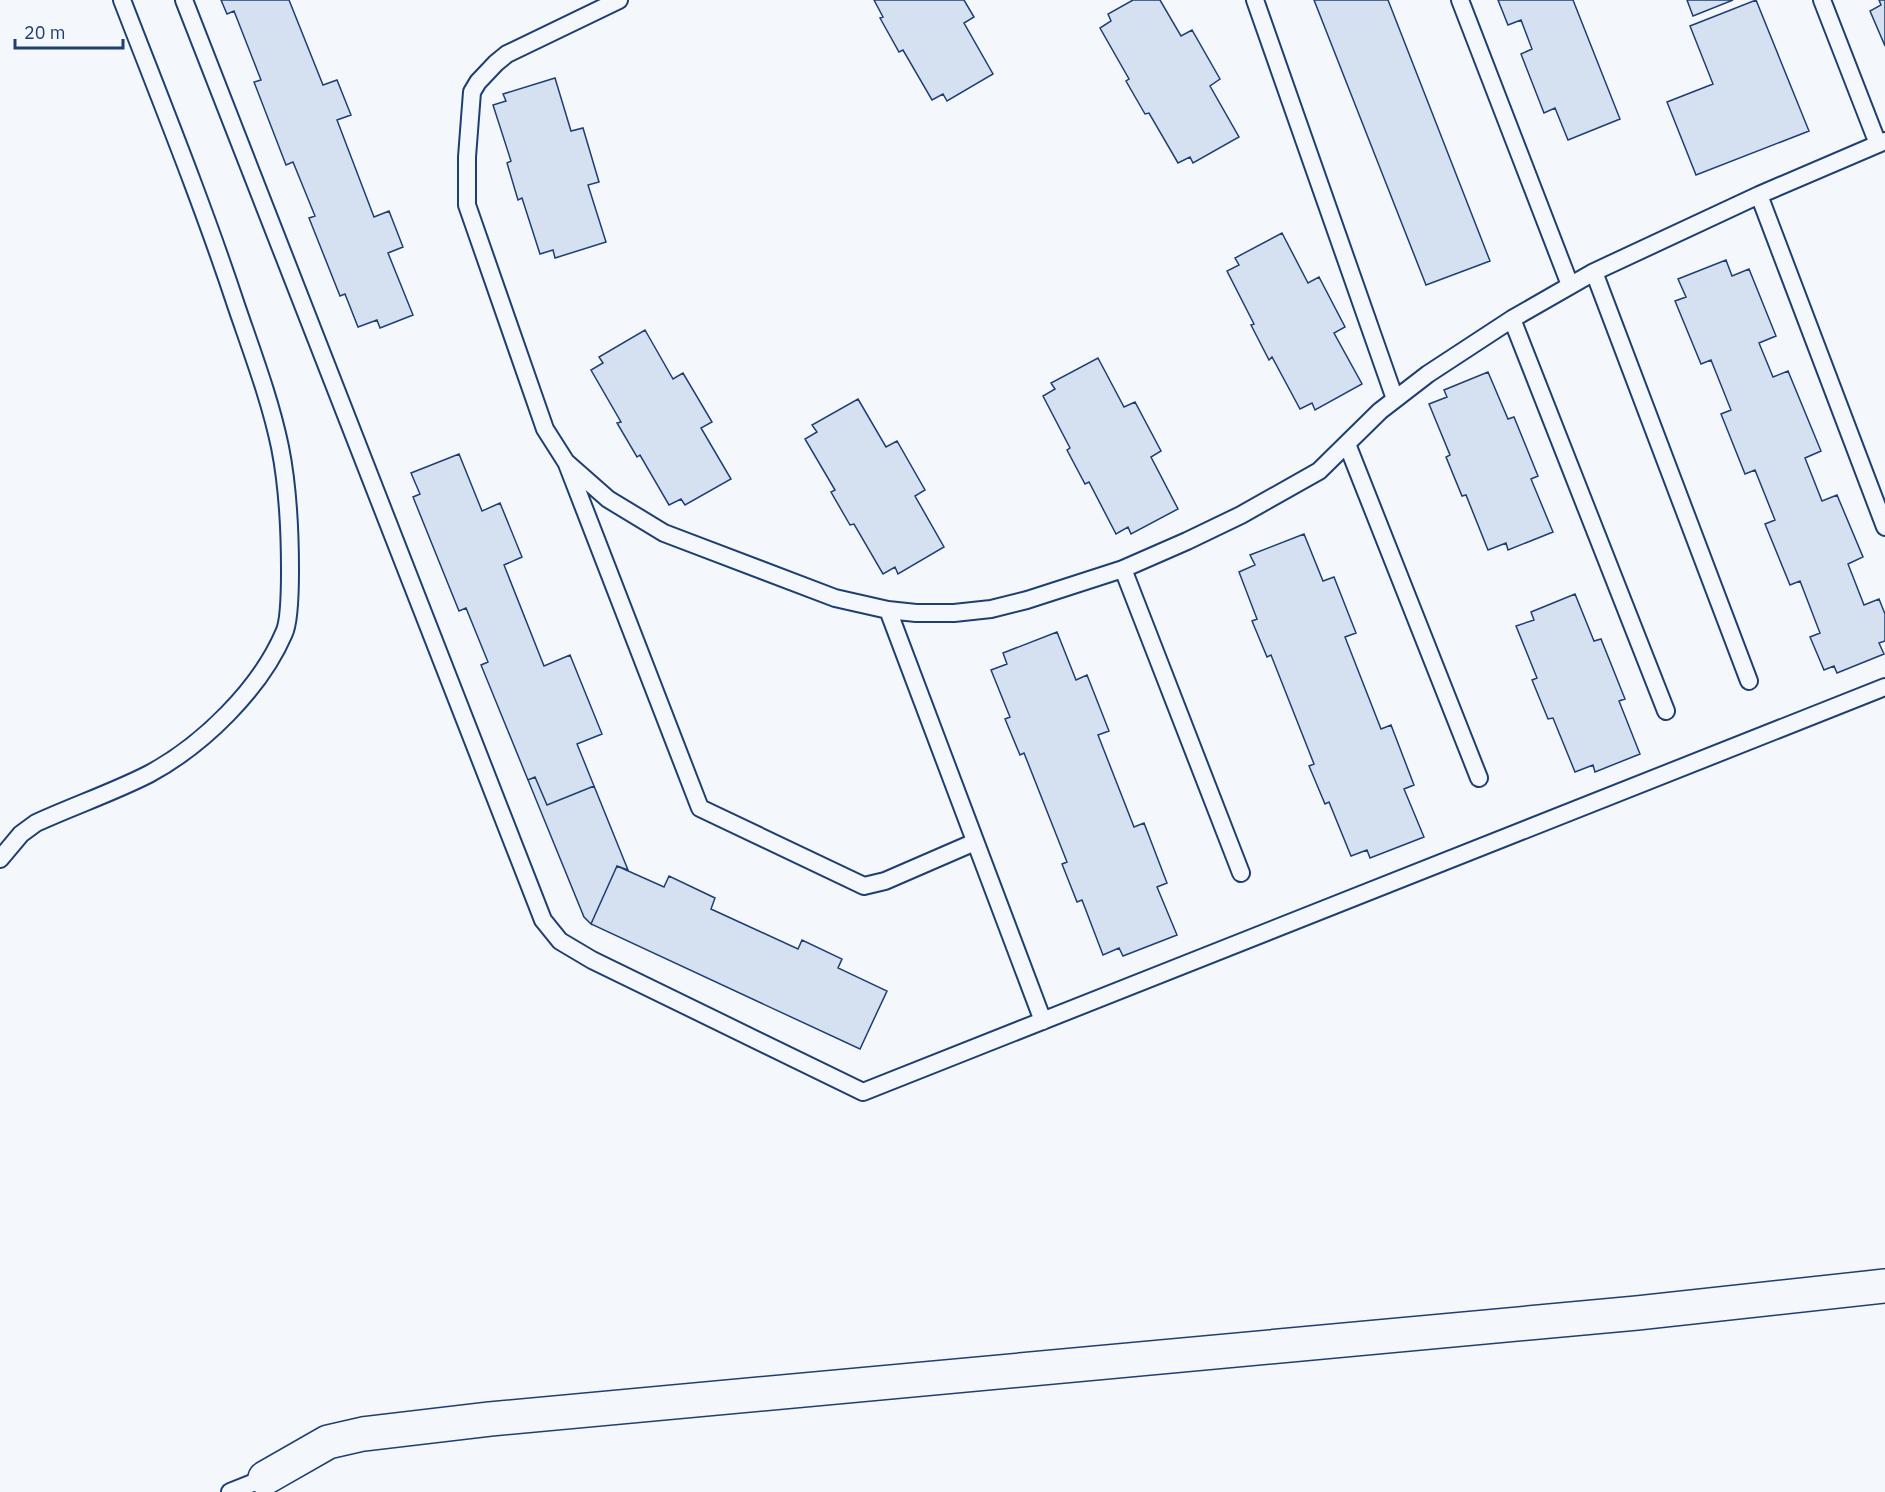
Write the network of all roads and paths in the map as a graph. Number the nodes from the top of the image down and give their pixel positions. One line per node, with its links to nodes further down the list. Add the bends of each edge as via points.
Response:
1 (122, 0): 23 (lane, via 214,239 271,409 290,532 286,631 265,668 212,729 149,774 36,823 21,834)
2 (183, 0): 25 (lane, via 543,920 560,941 863,1092)
3 (620, 0): 14 (lane, via 507,54 472,92 467,205 545,429)
4 (1255, 0): 12 (lane)
5 (1460, 0): 10 (lane)
6 (1822, 0): 7 (lane)
7 (1881, 143): 8 (lane)
8 (1759, 195): 9 (lane); 15 (lane)
9 (1594, 272): 10 (lane); 18 (lane)
10 (1570, 285): 11 (lane)
11 (1512, 319): 12 (lane); 20 (lane)
12 (1395, 399): 13 (lane)
13 (1347, 444): 16 (lane, via 1319,471 1241,515); 21 (lane)
14 (566, 462): 17 (lane, via 608,499 664,533 835,598); 22 (lane, via 700,808 864,886 885,881)
15 (1885, 526)
16 (1123, 569): 17 (lane, via 991,609 954,613); 24 (lane)
17 (888, 610): 22 (lane)
18 (1749, 681)
19 (1885, 687): 25 (lane)
20 (1666, 711)
21 (1479, 778)
22 (975, 842): 25 (lane)
23 (0, 860)
24 (1241, 873)
25 (1043, 1021)
26 (1885, 1286): 27 (street, via 363,1434 328,1442)
27 (265, 1478): 28 (lane)
28 (230, 1492)

